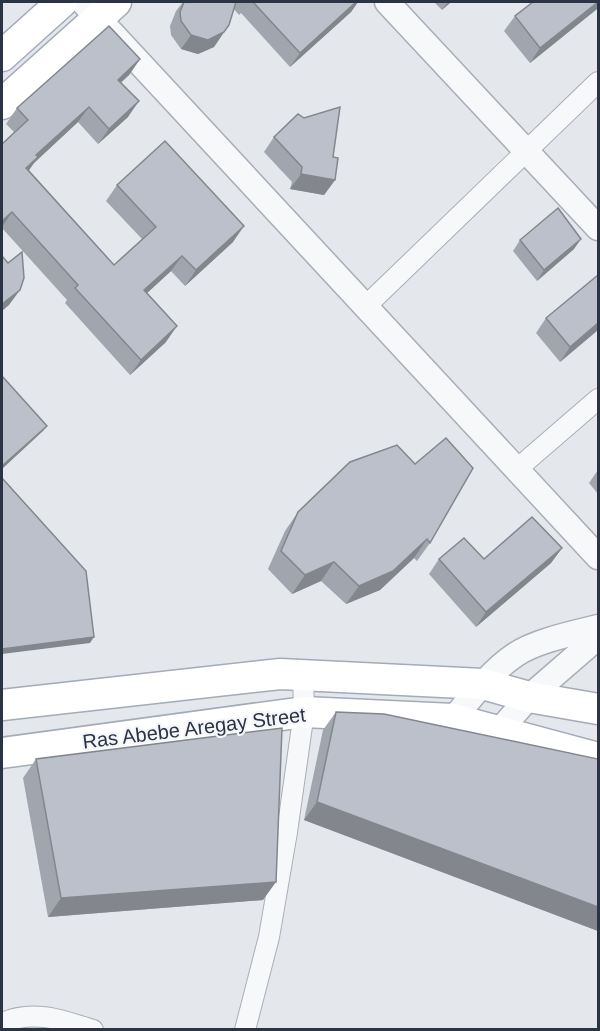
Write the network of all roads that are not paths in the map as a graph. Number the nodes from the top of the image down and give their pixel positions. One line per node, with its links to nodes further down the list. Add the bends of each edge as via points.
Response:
1 (62, 2): 4 (main road)
2 (387, 2): 7 (street)
3 (99, 7): 6 (main road); 9 (street)
4 (2, 56)
5 (598, 82): 7 (street)
6 (2, 104)
7 (527, 152): 8 (street); 9 (street)
8 (598, 228)
9 (366, 306): 11 (street)
10 (598, 399): 11 (street)
11 (517, 469): 12 (street)
12 (598, 558)
13 (598, 627): 16 (street, via 516,654)
14 (598, 636): 17 (street)
15 (303, 674): 16 (main road, Ras Abebe Aregay Street); 18 (main road, Ras Abebe Aregay Street); 20 (street)
16 (483, 684): 17 (main road, Ras Abebe Aregay Street); 21 (street)
17 (529, 697): 19 (main road, Ras Abebe Aregay Street); 22 (street)
18 (2, 705)
19 (598, 709)
20 (304, 712): 21 (main road, Ras Abebe Aregay Street); 23 (main road, Ras Abebe Aregay Street); 27 (street, via 269,936)
21 (453, 719): 22 (main road, Ras Abebe Aregay Street)
22 (500, 731): 24 (main road, Ras Abebe Aregay Street)
23 (2, 753)
24 (598, 758)
25 (2, 1023): 26 (street, via 16,1016 46,1016)
26 (93, 1029)
27 (245, 1029)

